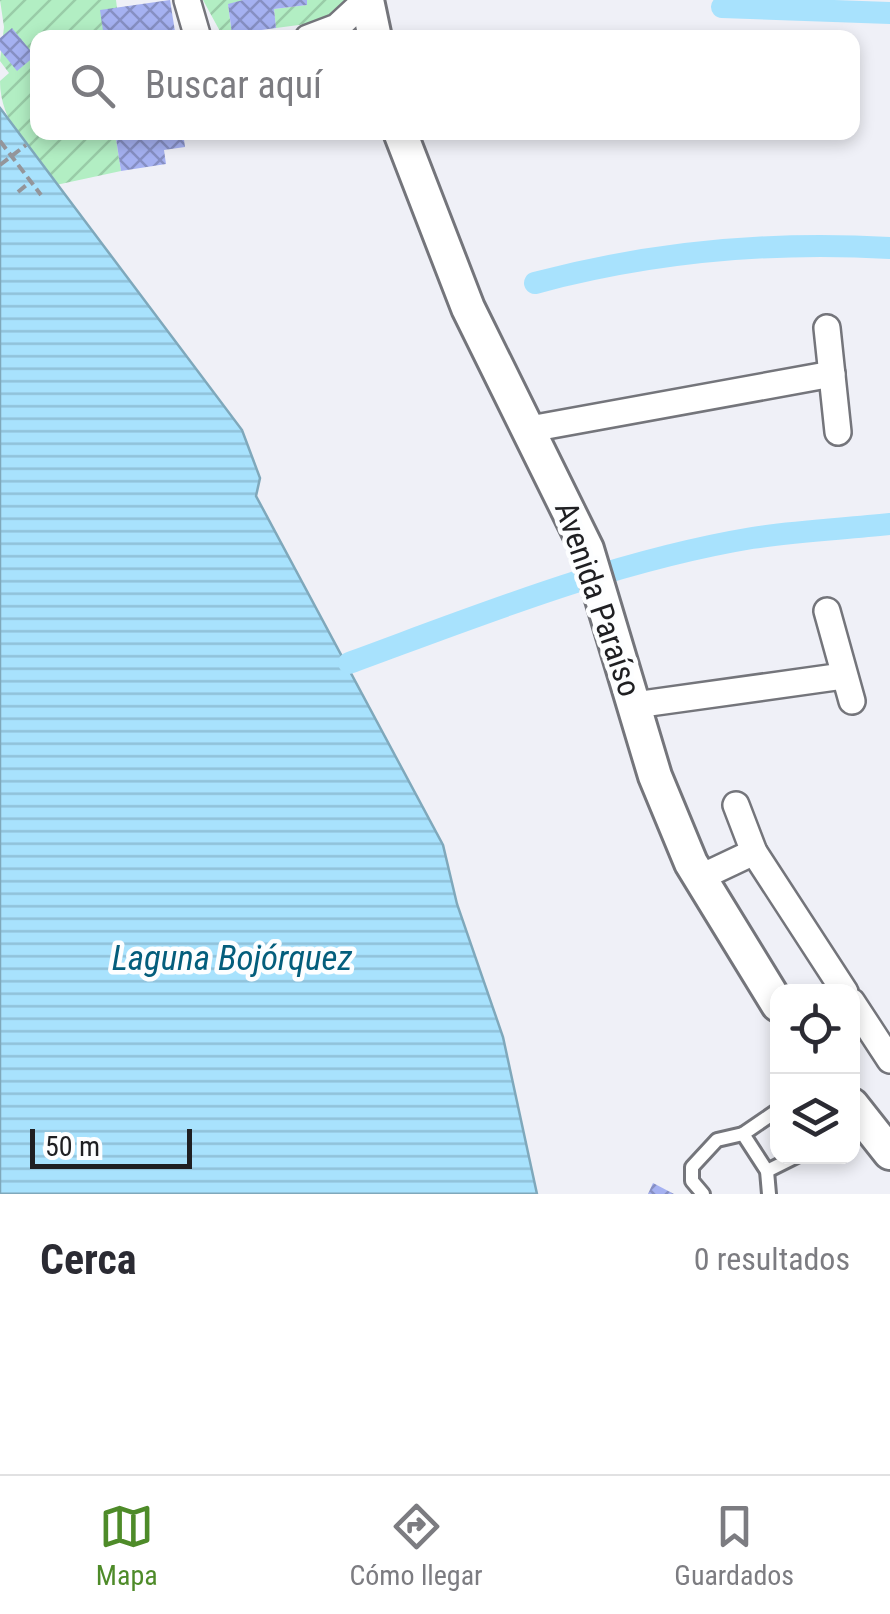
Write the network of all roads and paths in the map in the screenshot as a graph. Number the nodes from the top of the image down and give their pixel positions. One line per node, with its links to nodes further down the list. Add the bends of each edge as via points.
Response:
1 (187, 0): 3 (street)
2 (366, 0): 4 (street); 5 (street)
3 (196, 30)
4 (330, 30)
5 (373, 30)
6 (403, 140): 16 (street, Avenida Paraíso, via 468,308)
7 (0, 141): 9 (path)
8 (26, 145): 9 (path)
9 (12, 156): 10 (path); 11 (path)
10 (0, 166)
11 (31, 182): 12 (path); 13 (path)
12 (18, 192)
13 (41, 195)
14 (827, 328): 15 (street)
15 (832, 374): 16 (street); 17 (street)
16 (530, 429): 21 (street, Avenida Paraíso, via 587,549)
17 (838, 432)
18 (827, 611): 19 (street)
19 (843, 676): 20 (street); 21 (street)
20 (852, 701)
21 (635, 706): 24 (street, Avenida Paraíso, via 655,776)
22 (736, 806): 23 (street)
23 (754, 852): 24 (street); 25 (street)
24 (699, 878): 26 (street, Avenida Paraíso)
25 (840, 984)
26 (770, 992)
27 (860, 1014): 28 (street)
28 (890, 1060)
29 (770, 1115): 31 (lane)
30 (860, 1123): 32 (street)
31 (743, 1134): 34 (lane); 35 (lane, via 718,1140 698,1158 692,1181)
32 (890, 1153)
33 (781, 1164): 34 (lane)
34 (767, 1171): 36 (lane)
35 (703, 1194)
36 (770, 1194)

